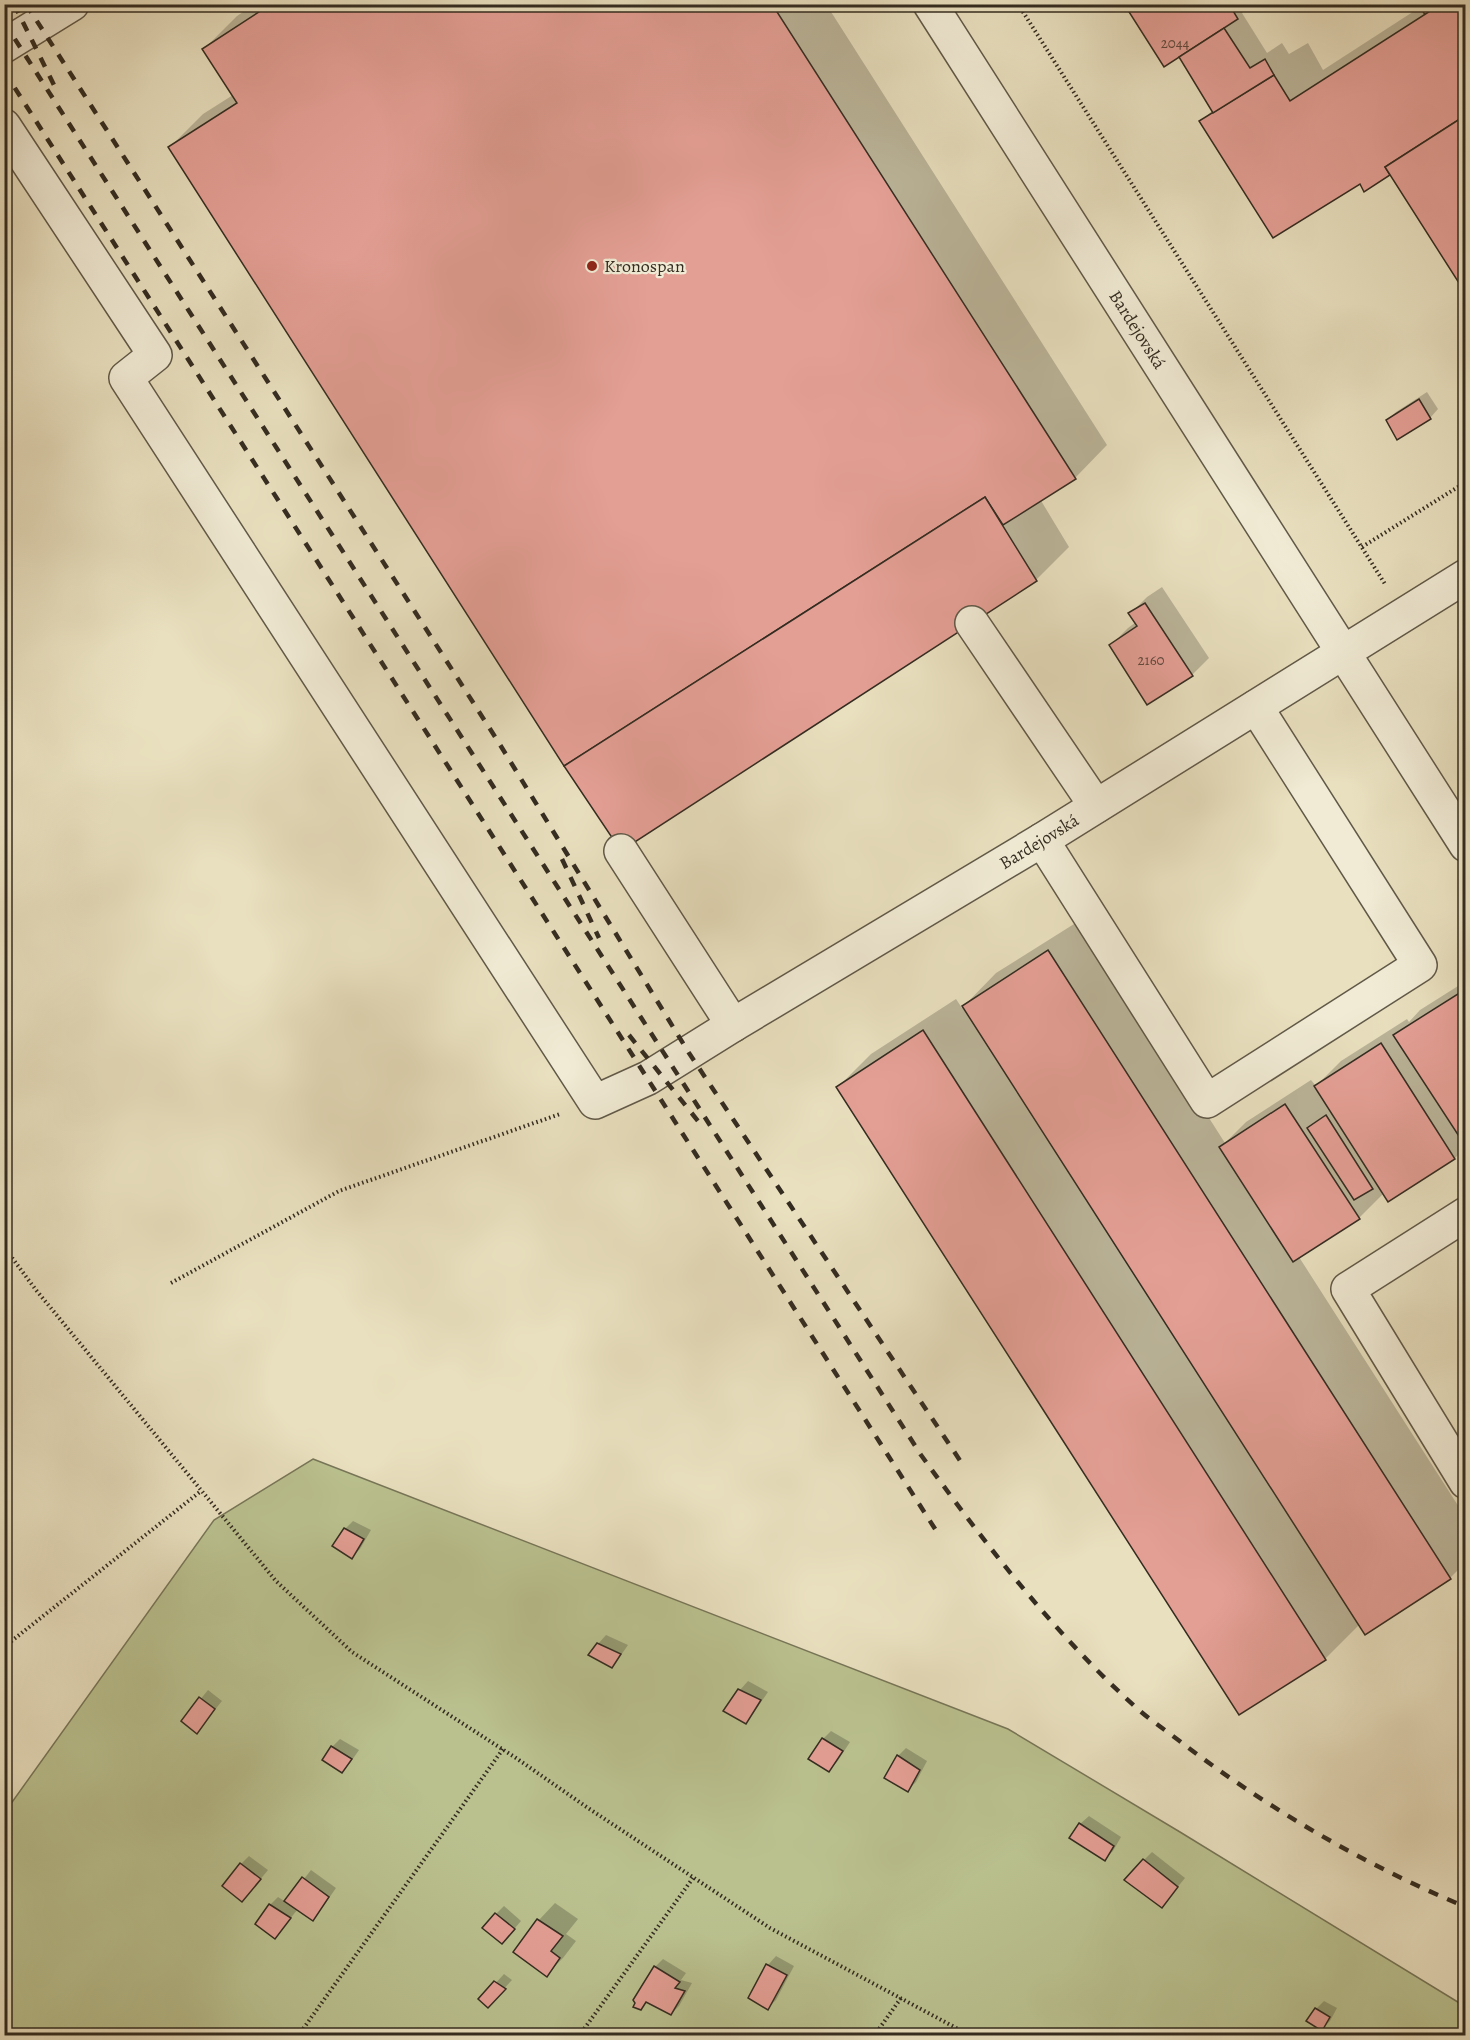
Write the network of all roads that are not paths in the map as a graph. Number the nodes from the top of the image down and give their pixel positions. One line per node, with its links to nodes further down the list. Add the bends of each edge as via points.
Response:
1 (72, 4): 3 (street)
2 (930, 4): 7 (street, Bardejovská)
3 (4, 46)
4 (4, 126): 13 (street, Bardejovská, via 155,355 126,378 595,1102 648,1078)
5 (1466, 576): 7 (street, Bardejovská)
6 (972, 623): 9 (street)
7 (1343, 653): 8 (street, Bardejovská); 11 (street, Bardejovská)
8 (1256, 707): 9 (street, Bardejovská); 10 (street, via 1420,966 1207,1101)
9 (1096, 806): 10 (street, Bardejovská)
10 (1042, 840): 13 (street, Bardejovská)
11 (1466, 845)
12 (621, 851): 13 (street)
13 (733, 1025)
14 (1466, 1214): 15 (street, via 1348,1289)
15 (1466, 1482)

